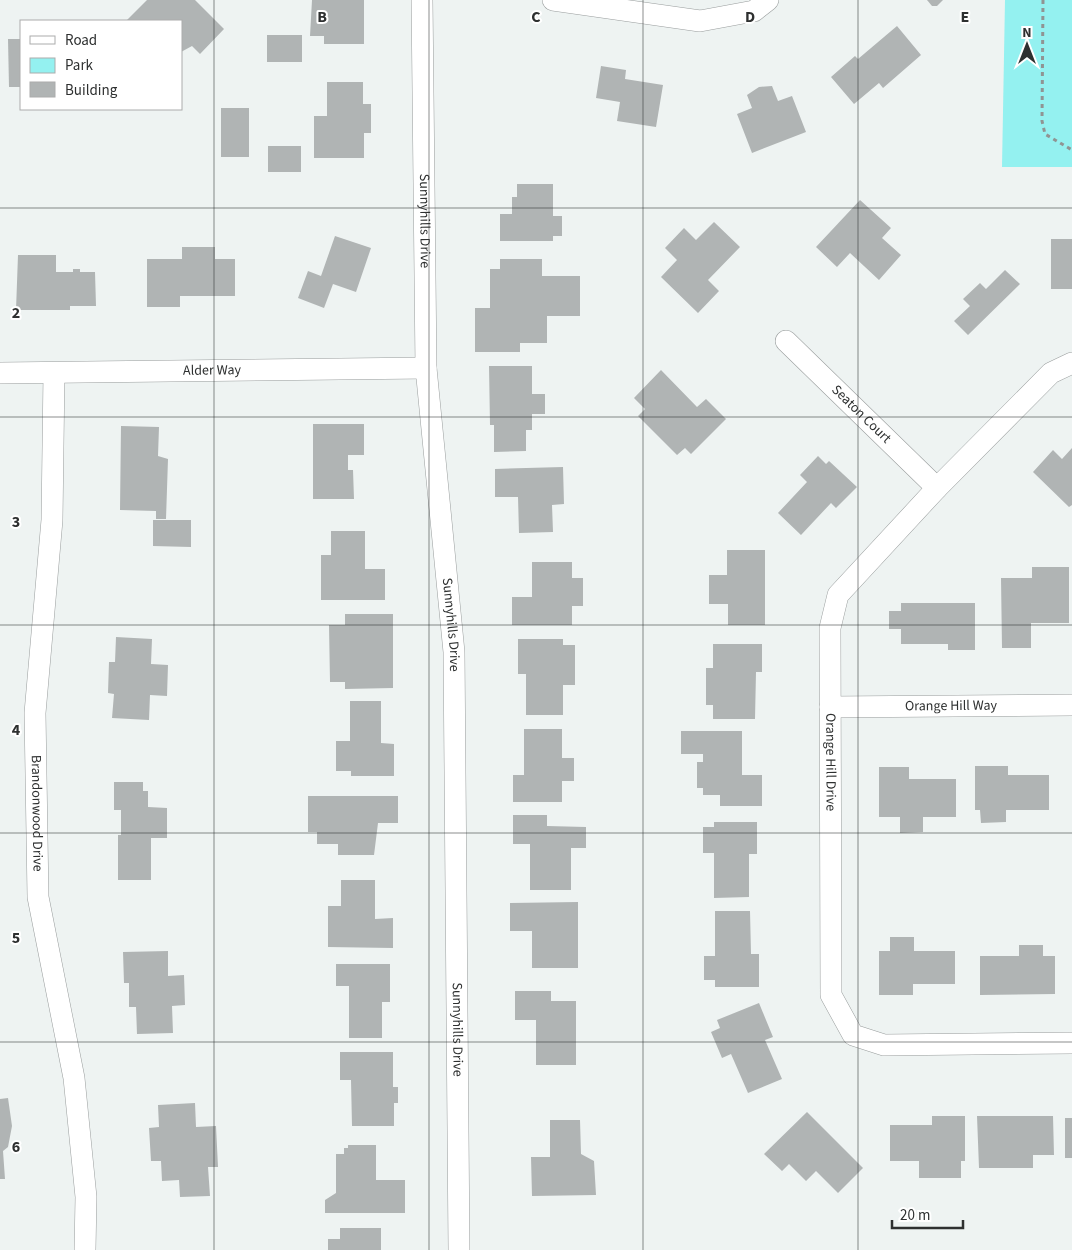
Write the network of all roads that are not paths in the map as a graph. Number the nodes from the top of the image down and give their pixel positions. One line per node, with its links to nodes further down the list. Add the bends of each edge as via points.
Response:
1 (422, 0): 6 (street, Sunnyhills Drive)
2 (553, 0): 3 (street, via 700,21 754,11)
3 (768, 0)
4 (786, 341): 9 (street, Seaton Court)
5 (1072, 363): 9 (street, Orange Hill Drive, via 1052,373)
6 (426, 368): 8 (street, Alder Way); 14 (street, Sunnyhills Drive, via 454,652)
7 (0, 373): 8 (street, Alder Way)
8 (54, 373): 13 (street, Brandonwood Drive, via 52,520 35,713 38,897 74,1078 86,1197)
9 (937, 488): 11 (street, Orange Hill Drive, via 838,595 830,628)
10 (1072, 705): 11 (street, Orange Hill Way)
11 (830, 707): 12 (street, Orange Hill Drive, via 831,995 853,1035 884,1045)
12 (1072, 1043)
13 (85, 1250)
14 (459, 1250)

